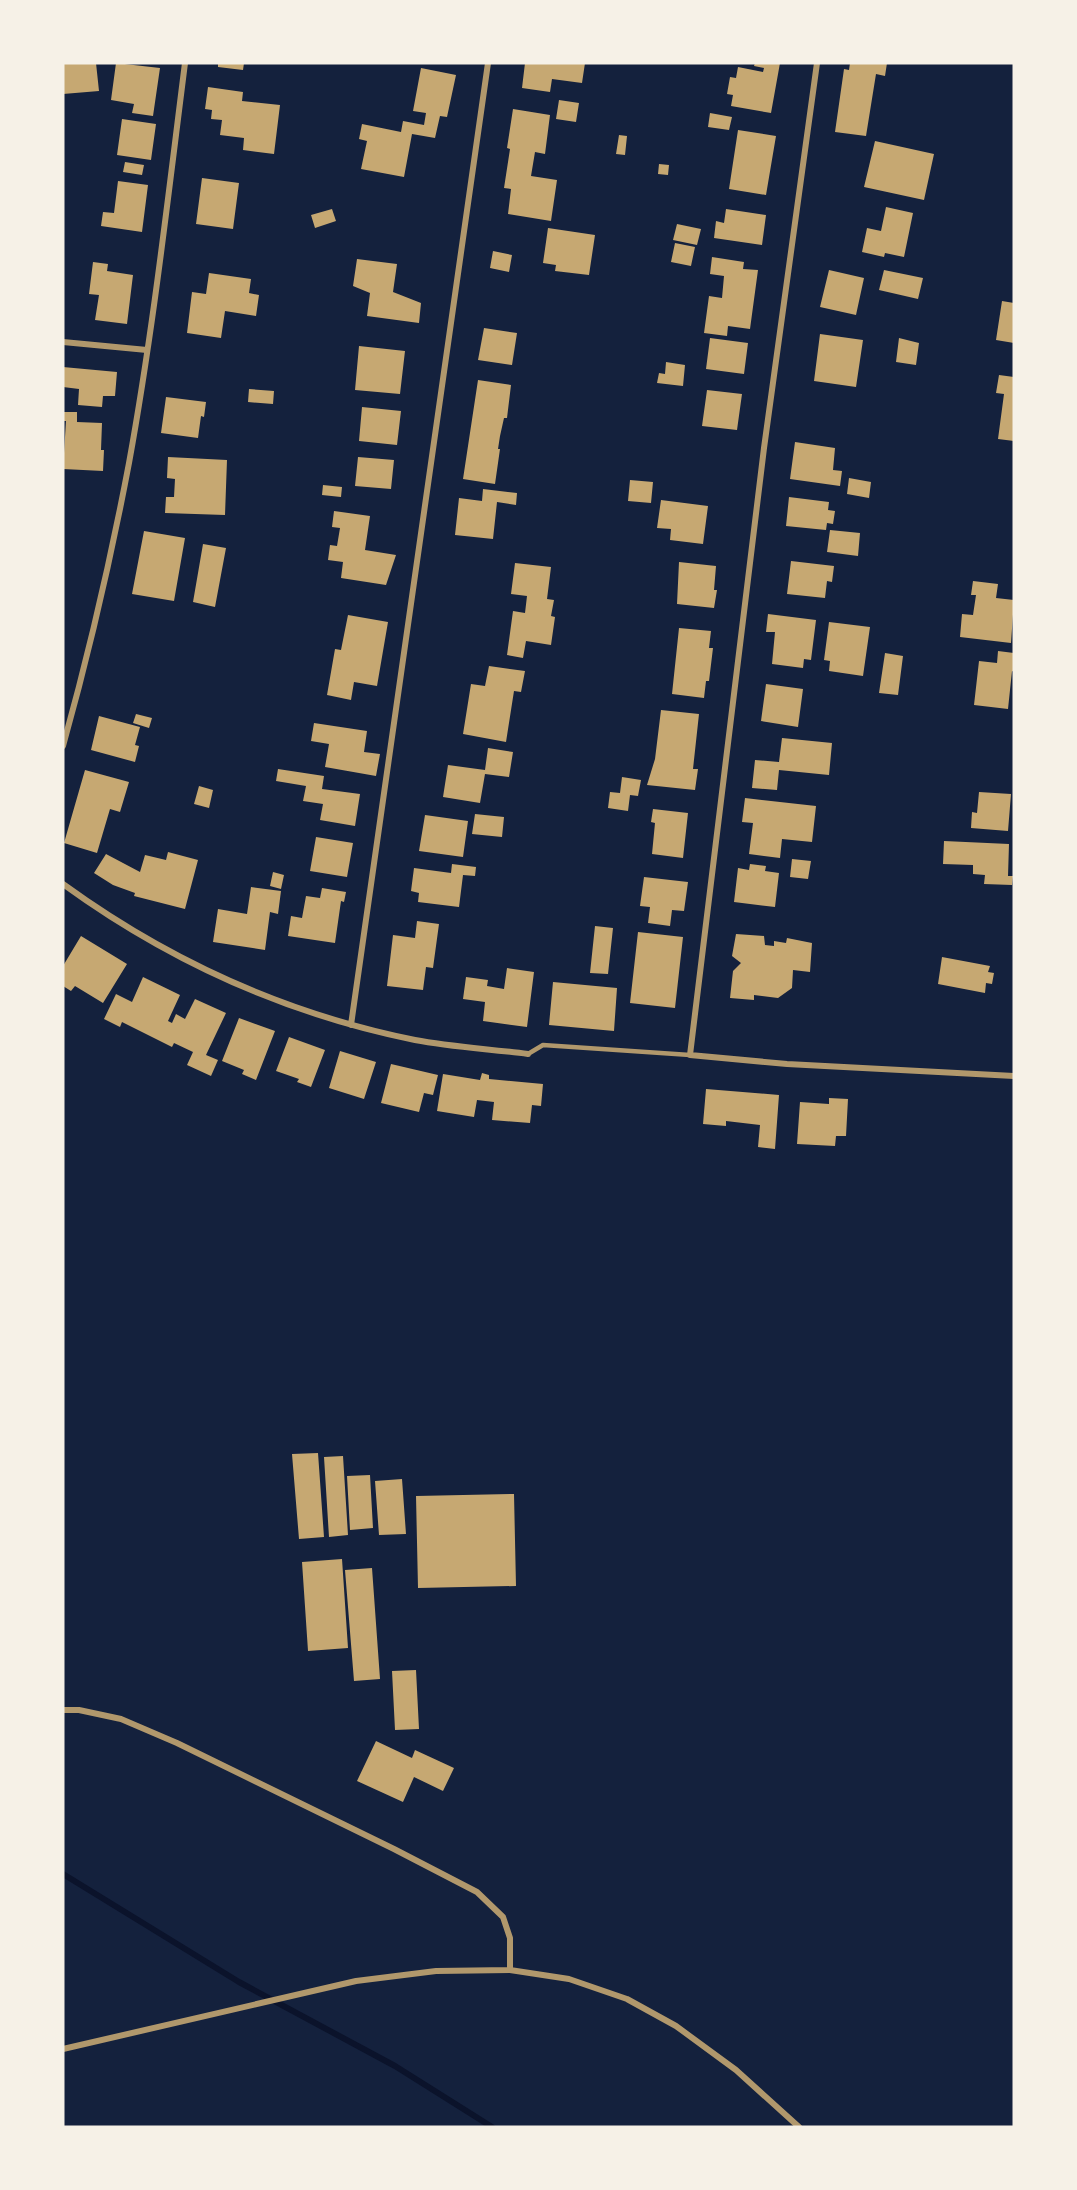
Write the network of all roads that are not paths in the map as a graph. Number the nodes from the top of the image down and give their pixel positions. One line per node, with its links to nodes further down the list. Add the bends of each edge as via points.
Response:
1 (185, 63): 5 (street)
2 (488, 63): 8 (street)
3 (816, 63): 10 (street)
4 (63, 342): 5 (street)
5 (147, 350): 6 (street, via 118,519)
6 (63, 746)
7 (63, 885): 8 (street, via 152,943 222,978)
8 (351, 1025): 9 (street, via 417,1041)
9 (528, 1054): 10 (lane, via 543,1045)
10 (690, 1055): 11 (street)
11 (1014, 1076)
12 (63, 1710): 13 (street, via 121,1719 177,1743 477,1892 503,1917 510,1938)
13 (510, 1970): 14 (street, via 436,1971 356,1981); 15 (street, via 569,1979 627,1999 676,2026 719,2057)
14 (63, 2049)
15 (800, 2127)

